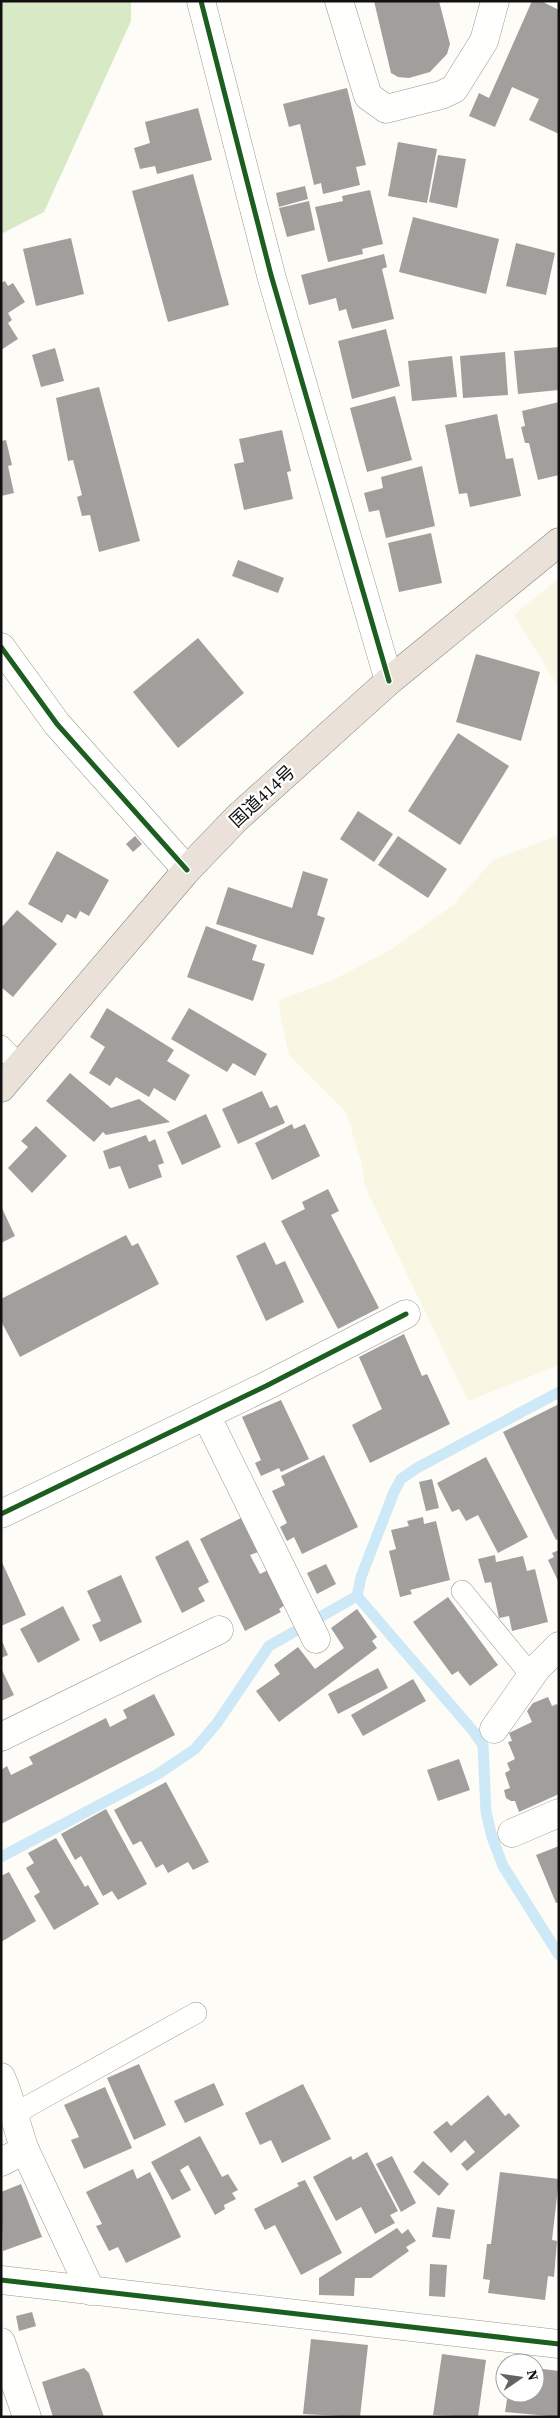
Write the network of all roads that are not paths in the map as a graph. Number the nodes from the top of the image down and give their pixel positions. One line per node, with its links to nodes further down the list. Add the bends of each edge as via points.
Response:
1 (201, 1): 6 (street, via 271,275)
2 (340, 1): 3 (street, via 368,96 386,109 454,89 484,41)
3 (495, 1)
4 (559, 542): 6 (highway, 国道414号)
5 (1, 647): 7 (street, via 57,724)
6 (389, 681): 7 (highway, 国道414号, via 237,818)
7 (187, 870): 9 (highway, 国道414号)
8 (1, 1046): 9 (lane)
9 (20, 1066): 10 (highway, 国道414号)
10 (1, 1088)
11 (406, 1314): 12 (street)
12 (206, 1415): 13 (street); 15 (street)
13 (1, 1514)
14 (462, 1592): 18 (lane)
15 (311, 1629)
16 (219, 1630): 20 (street)
17 (559, 1646): 18 (street)
18 (531, 1675): 19 (street)
19 (494, 1729)
20 (1, 1737)
21 (559, 1814): 22 (street)
22 (512, 1833)
23 (196, 2013): 25 (lane)
24 (1, 2076): 25 (street, via 12,2100)
25 (14, 2114): 26 (street)
26 (13, 2156): 28 (street)
27 (1, 2280): 28 (street)
28 (91, 2291): 30 (street)
29 (1, 2342): 31 (street)
30 (559, 2344)
31 (27, 2417)

